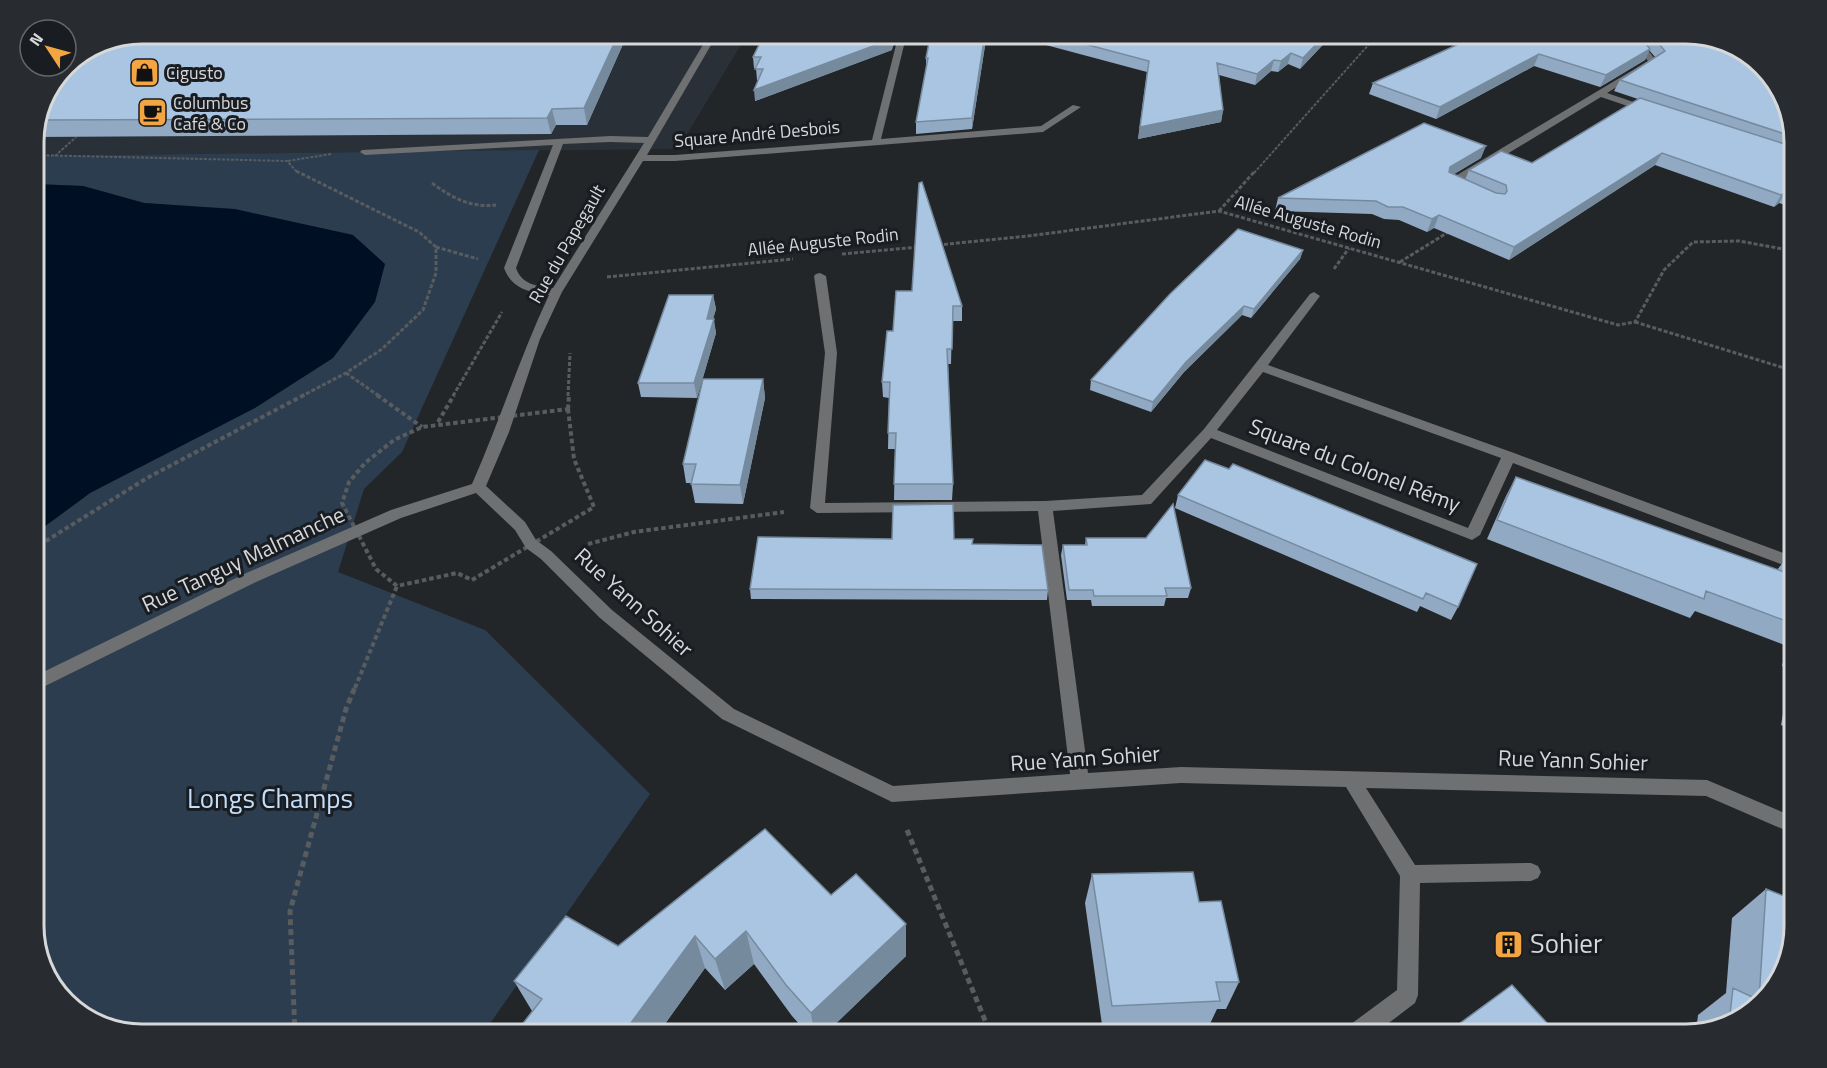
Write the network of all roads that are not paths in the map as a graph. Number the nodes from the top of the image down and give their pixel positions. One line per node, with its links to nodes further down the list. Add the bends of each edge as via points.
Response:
1 (707, 44): 7 (street, Rue du Papegault)
2 (900, 44): 8 (street)
3 (1639, 44): 4 (street, via 1653,62)
4 (1600, 94): 6 (street); 12 (street, via 1451,183)
5 (1076, 107): 8 (street, Square André Desbois, via 1042,129)
6 (1657, 113)
7 (650, 140): 9 (street); 11 (street, Rue du Papegault)
8 (876, 141): 11 (street, Square André Desbois)
9 (559, 142): 10 (street); 14 (street, via 510,268 520,285)
10 (365, 152)
11 (640, 158): 14 (street, Rue du Papegault)
12 (1469, 190)
13 (820, 276): 20 (street, Square du Colonel Rémy, via 831,353 818,508)
14 (556, 292): 19 (street, Rue du Papegault)
15 (1314, 296): 16 (street, Square du Colonel Rémy)
16 (1260, 367): 17 (street, Square du Colonel Rémy); 18 (street)
17 (1209, 432): 18 (street, Square du Colonel Rémy, via 1472,535); 20 (street, Square du Colonel Rémy, via 1146,500)
18 (1509, 456): 21 (street)
19 (478, 487): 22 (street, Rue Tanguy Malmanche, via 396,514 314,549); 24 (street, Rue Yann Sohier, via 520,526 531,544 606,614 728,714 892,795)
20 (1045, 506): 24 (street)
21 (1784, 559)
22 (44, 680)
23 (1350, 778): 24 (street, Rue Yann Sohier, via 1181,776); 25 (street, Rue Yann Sohier, via 1707,788); 27 (street)
24 (1080, 782)
25 (1784, 822)
26 (1531, 872): 27 (street)
27 (1410, 874): 28 (street, via 1407,995)
28 (1369, 1024)

